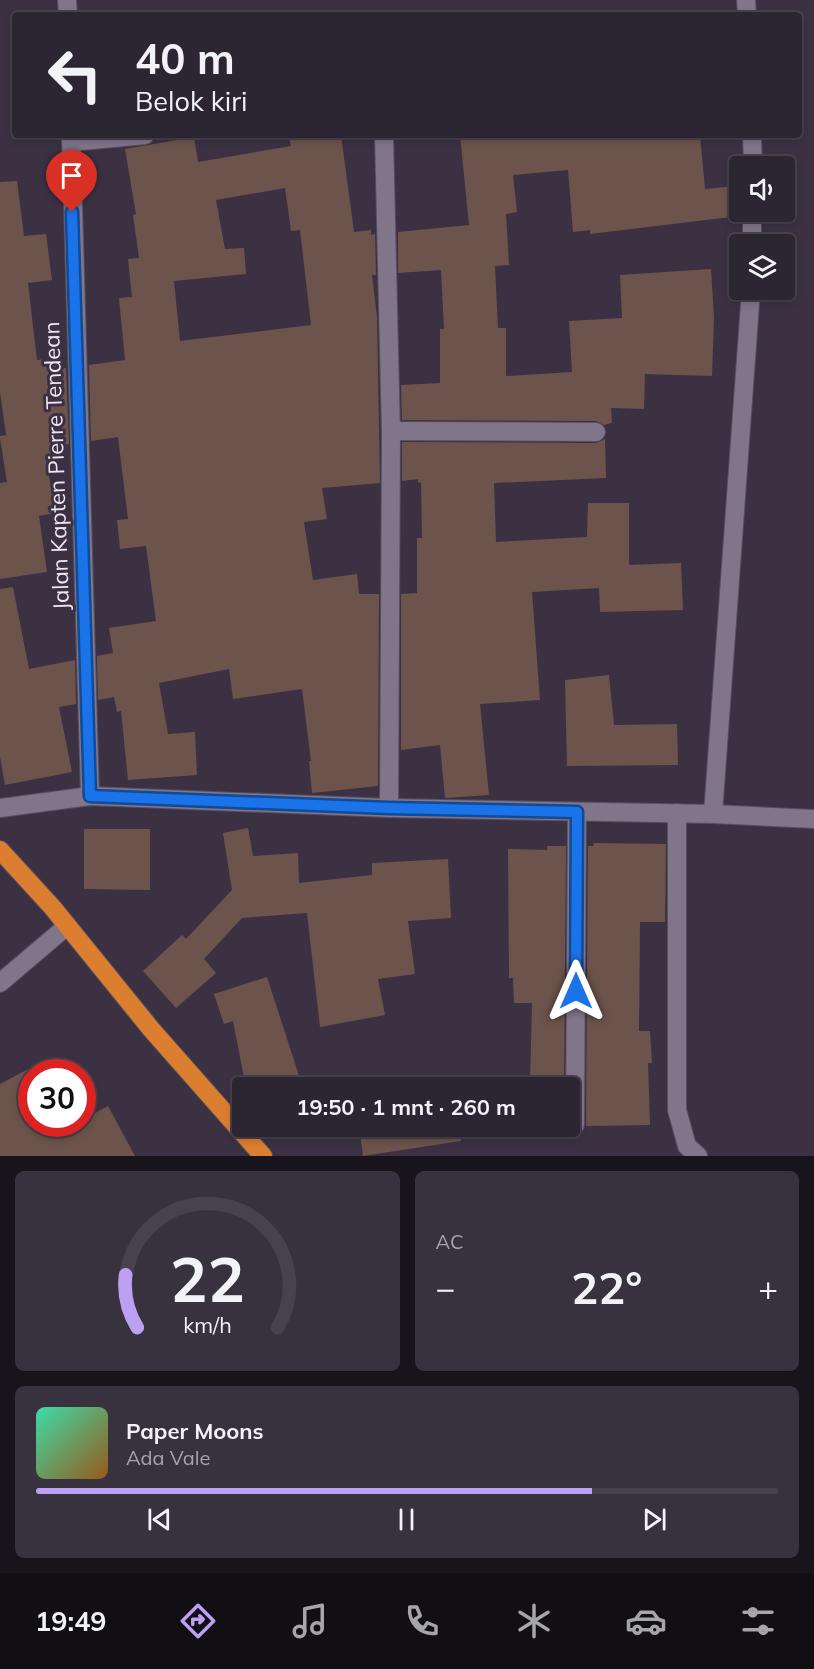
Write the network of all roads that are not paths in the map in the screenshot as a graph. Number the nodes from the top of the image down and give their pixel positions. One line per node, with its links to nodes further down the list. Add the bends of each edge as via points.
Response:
1 (90, 138): 4 (street)
2 (384, 138): 7 (street)
3 (752, 138): 5 (street)
4 (71, 139): 9 (street, Jalan Kapten Pierre Tendean)
5 (753, 156)
6 (750, 300): 14 (street)
7 (391, 431): 8 (street); 11 (street)
8 (596, 432)
9 (90, 796): 10 (street); 11 (street)
10 (0, 808)
11 (389, 808): 12 (street)
12 (577, 812): 13 (street); 19 (street)
13 (677, 813): 14 (street); 21 (street, via 677,1110 687,1146)
14 (713, 814): 15 (street)
15 (814, 819)
16 (0, 850): 17 (highway)
17 (67, 926): 18 (street); 20 (highway, via 150,1029)
18 (0, 983)
19 (575, 1077)
20 (263, 1156)
21 (699, 1156)

